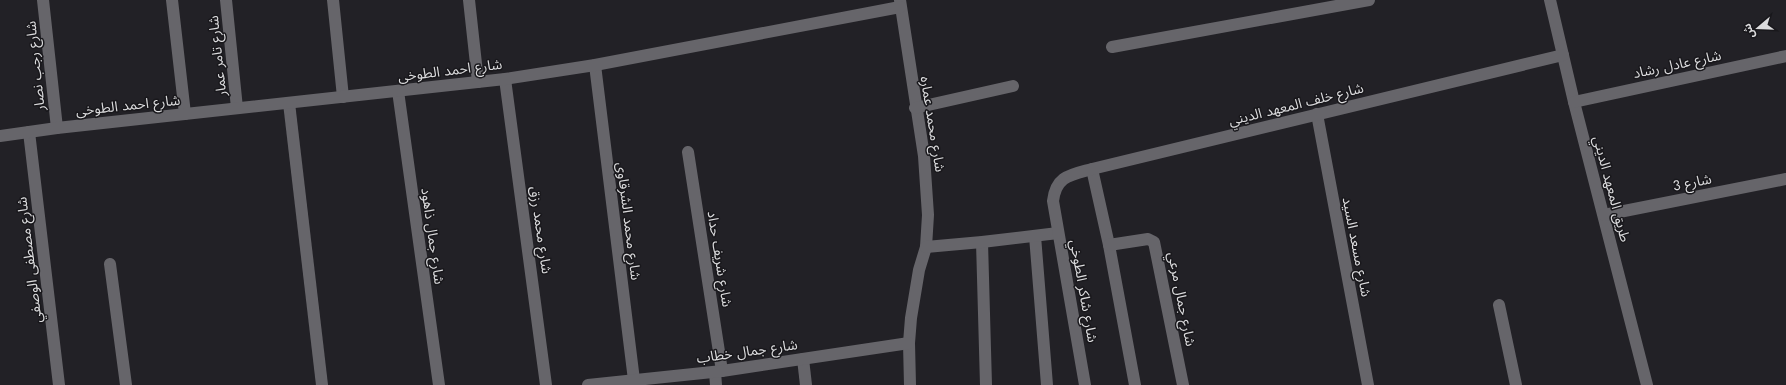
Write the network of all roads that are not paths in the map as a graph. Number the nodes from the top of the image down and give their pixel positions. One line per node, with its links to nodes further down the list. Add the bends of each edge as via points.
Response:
1 (43, 0): 24 (street, شارع رجب نصار)
2 (172, 0): 22 (street)
3 (226, 0): 20 (street, شارع تامر عمار)
4 (333, 0): 17 (street)
5 (469, 0): 14 (street)
6 (1369, 0): 9 (street)
7 (1550, 0): 10 (street, طريق المعهد الديني)
8 (900, 3): 12 (street, شارع احمد الطوخى); 21 (street, شارع محمد عماره)
9 (1112, 47)
10 (1563, 55): 18 (street, طريق المعهد الديني); 23 (street, شارع خلف المعهد الديني)
11 (1786, 56): 18 (street, شارع عادل رشاد)
12 (595, 65): 13 (street, شارع احمد الطوخى); 42 (street, شارع محمد الشرقاوى)
13 (505, 79): 14 (street, شارع احمد الطوخى); 47 (street, شارع محمد رزق)
14 (478, 82): 16 (street, شارع احمد الطوخى)
15 (1013, 86): 21 (street)
16 (398, 91): 17 (street, شارع احمد الطوخى); 46 (street, شارع جمال ذاهود)
17 (344, 97): 19 (street, شارع احمد الطوخى)
18 (1574, 102): 31 (street, طريق المعهد الديني)
19 (289, 103): 20 (street, شارع احمد الطوخى); 45 (street)
20 (237, 108): 22 (street, شارع احمد الطوخى)
21 (915, 108): 36 (street, شارع محمد عماره, via 927,187)
22 (185, 114): 24 (street, شارع احمد الطوخى)
23 (1317, 114): 28 (street, شارع خلف المعهد الديني); 57 (street, شارع مسعد السيد)
24 (57, 128): 25 (street, شارع احمد الطوخى)
25 (29, 132): 26 (street, شارع احمد الطوخى); 43 (street, شارع مصطفى الوصفي)
26 (0, 136)
27 (688, 152): 41 (street, شارع شريف حداد)
28 (1092, 169): 30 (street, شارع خلف المعهد الديني, via 1062,179 1054,189); 35 (street)
29 (1786, 179): 31 (street, شارع 3)
30 (1053, 201): 32 (street, شارع شاكر الطوخي)
31 (1604, 215): 59 (street, طريق المعهد الديني)
32 (1058, 233): 33 (street); 54 (street, شارع شاكر الطوخي)
33 (1035, 236): 34 (street); 53 (street)
34 (982, 242): 36 (street); 52 (street)
35 (1109, 245): 55 (street); 56 (street, شارع جمال مرعي, via 1148,239 1154,242)
36 (926, 247): 39 (street, شارع محمد عماره, via 914,294)
37 (110, 264): 44 (street)
38 (1499, 305): 58 (street)
39 (909, 343): 40 (street, شارع جمال خطاب); 51 (street, شارع محمد عماره)
40 (803, 359): 41 (street, شارع جمال خطاب); 50 (street)
41 (718, 371): 42 (street, شارع جمال خطاب); 49 (street, شارع شريف حداد)
42 (627, 382): 48 (street, شارع جمال خطاب)
43 (59, 385)
44 (126, 385)
45 (322, 385)
46 (439, 385)
47 (546, 385)
48 (588, 385)
49 (716, 385)
50 (806, 385)
51 (910, 385)
52 (986, 385)
53 (1047, 385)
54 (1085, 385)
55 (1135, 385)
56 (1183, 385)
57 (1368, 385)
58 (1516, 385)
59 (1647, 385)

